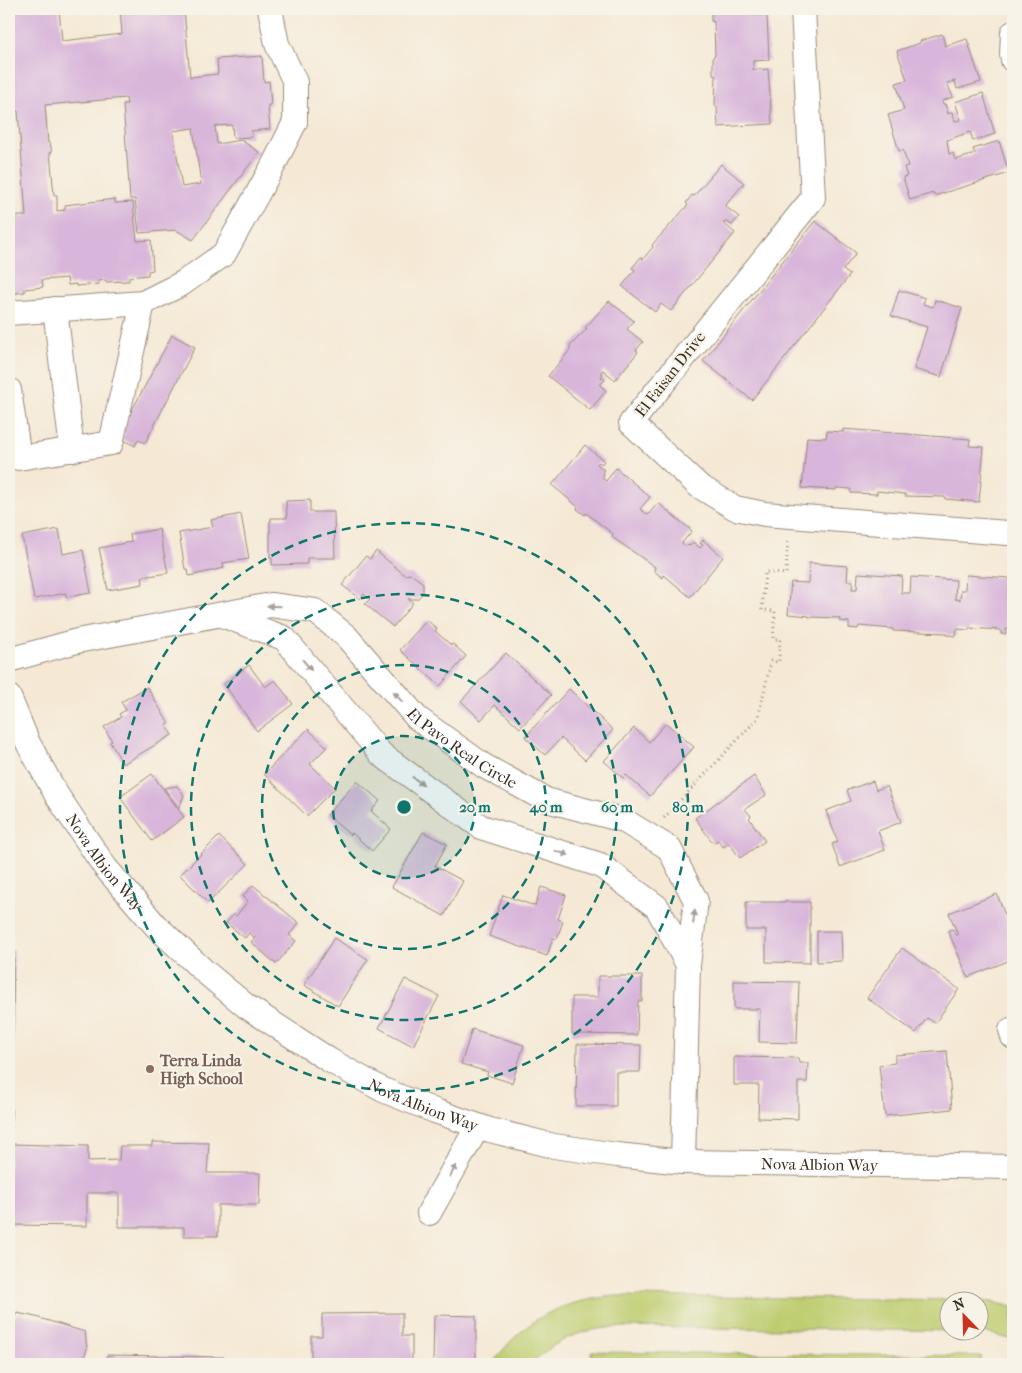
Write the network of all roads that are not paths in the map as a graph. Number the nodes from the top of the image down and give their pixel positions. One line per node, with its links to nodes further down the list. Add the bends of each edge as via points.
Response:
1 (270, 9): 5 (street, via 277,44 295,82 295,122 224,254 183,283)
2 (803, 9): 10 (street, El Faisan Drive, via 813,198 631,423 699,486 736,508 765,514)
3 (1013, 32): 4 (street)
4 (1013, 60)
5 (143, 303): 6 (street); 9 (street, via 111,444)
6 (55, 310): 7 (street); 9 (street)
7 (9, 312)
8 (9, 390): 9 (street, via 19,458)
9 (72, 450)
10 (1013, 532)
11 (222, 615): 12 (street, El Pavo Real Circle, via 77,641); 14 (street, El Pavo Real Circle, one-way to 14, via 284,638 382,755 481,827 600,865 657,907); 14 (street, El Pavo Real Circle, one-way to 11, via 696,901 669,848 623,820 546,800 484,766 417,718 346,636 315,611 271,605)
12 (9, 660)
13 (9, 697): 15 (street, Nova Albion Way, via 28,743 56,794 105,867 156,926 204,971 246,1006 329,1060 383,1090)
14 (688, 965): 16 (street, El Pavo Real Circle)
15 (478, 1126): 16 (street, Nova Albion Way, via 554,1146); 18 (street, one-way to 15)
16 (682, 1162): 17 (street, Nova Albion Way)
17 (1013, 1168)
18 (429, 1213)

